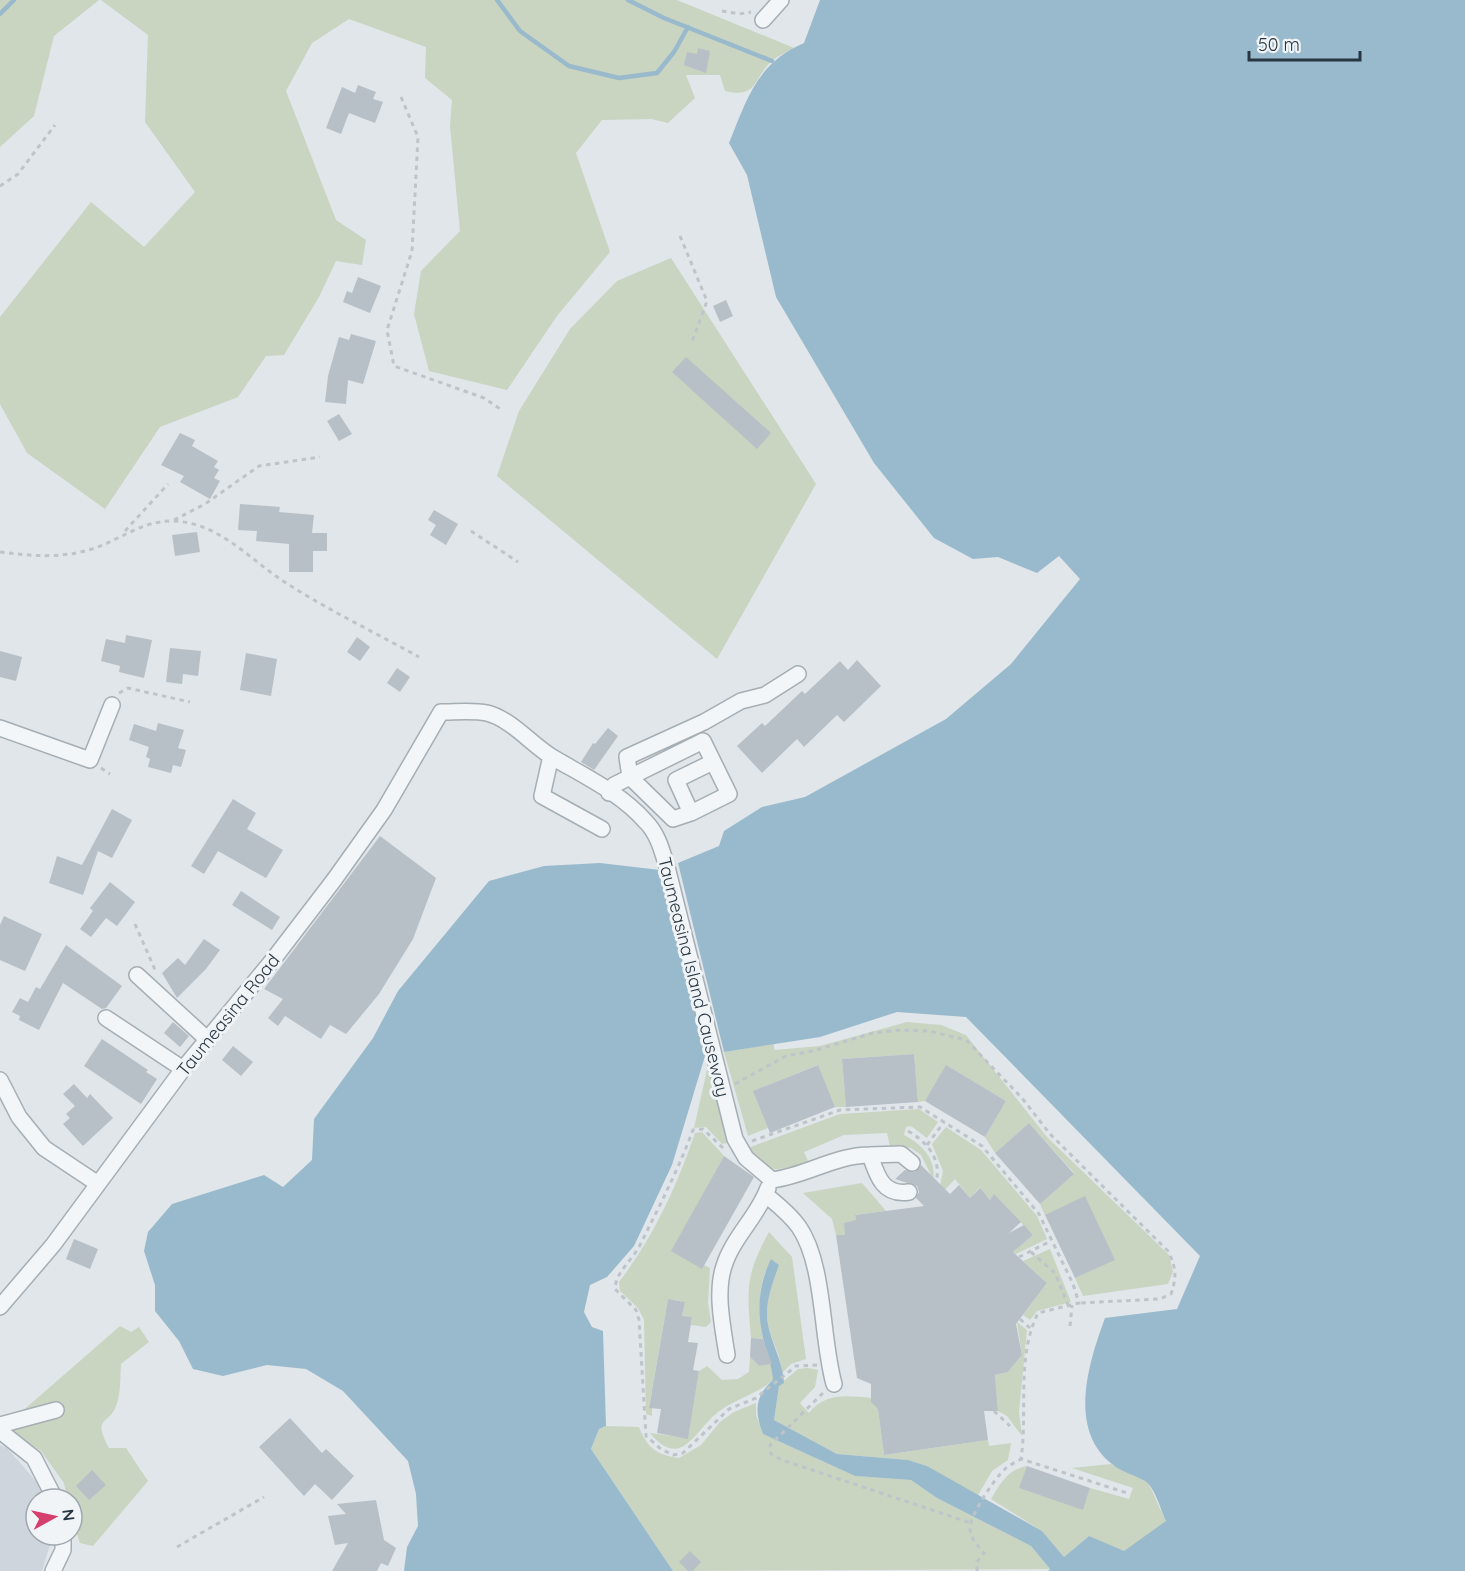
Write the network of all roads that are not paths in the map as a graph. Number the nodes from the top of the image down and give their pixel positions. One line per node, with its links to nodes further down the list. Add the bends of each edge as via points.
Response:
1 (782, 0): 2 (street)
2 (763, 20)
3 (798, 674): 9 (street, via 765,695 741,701 627,757)
4 (112, 705): 6 (street, via 90,760)
5 (441, 712): 7 (street, Taumeasina Island Causeway, via 488,714); 15 (street, Taumeasina Road, via 384,810)
6 (0, 728)
7 (551, 756): 10 (street, Taumeasina Island Causeway); 12 (street, via 542,796)
8 (713, 762): 9 (street, via 703,741); 11 (street, via 676,780); 11 (street, via 729,794)
9 (630, 777): 10 (street, via 614,785); 11 (street, via 673,819)
10 (609, 793): 20 (street, Taumeasina Island Causeway, via 647,823 660,842 738,1145 746,1158)
11 (691, 813)
12 (602, 830)
13 (137, 975): 15 (street)
14 (106, 1018): 16 (street)
15 (208, 1040): 16 (street, Taumeasina Road)
16 (183, 1069): 21 (street, Taumeasina Road)
17 (0, 1080): 21 (street, via 19,1117 45,1148)
18 (870, 1155): 19 (street, via 901,1154); 20 (street, via 850,1155 789,1178); 22 (street, via 888,1191)
19 (912, 1163)
20 (772, 1180): 23 (street)
21 (98, 1184): 24 (street, Taumeasina Road)
22 (909, 1192)
23 (766, 1195): 25 (street, via 724,1266 721,1293); 26 (street, via 800,1228 807,1244)
24 (0, 1307)
25 (727, 1355)
26 (834, 1384)
27 (56, 1410): 28 (street)
28 (0, 1425)
29 (0, 1431): 30 (street, via 34,1458)
30 (50, 1487)
31 (63, 1547): 32 (street)
32 (53, 1571)

